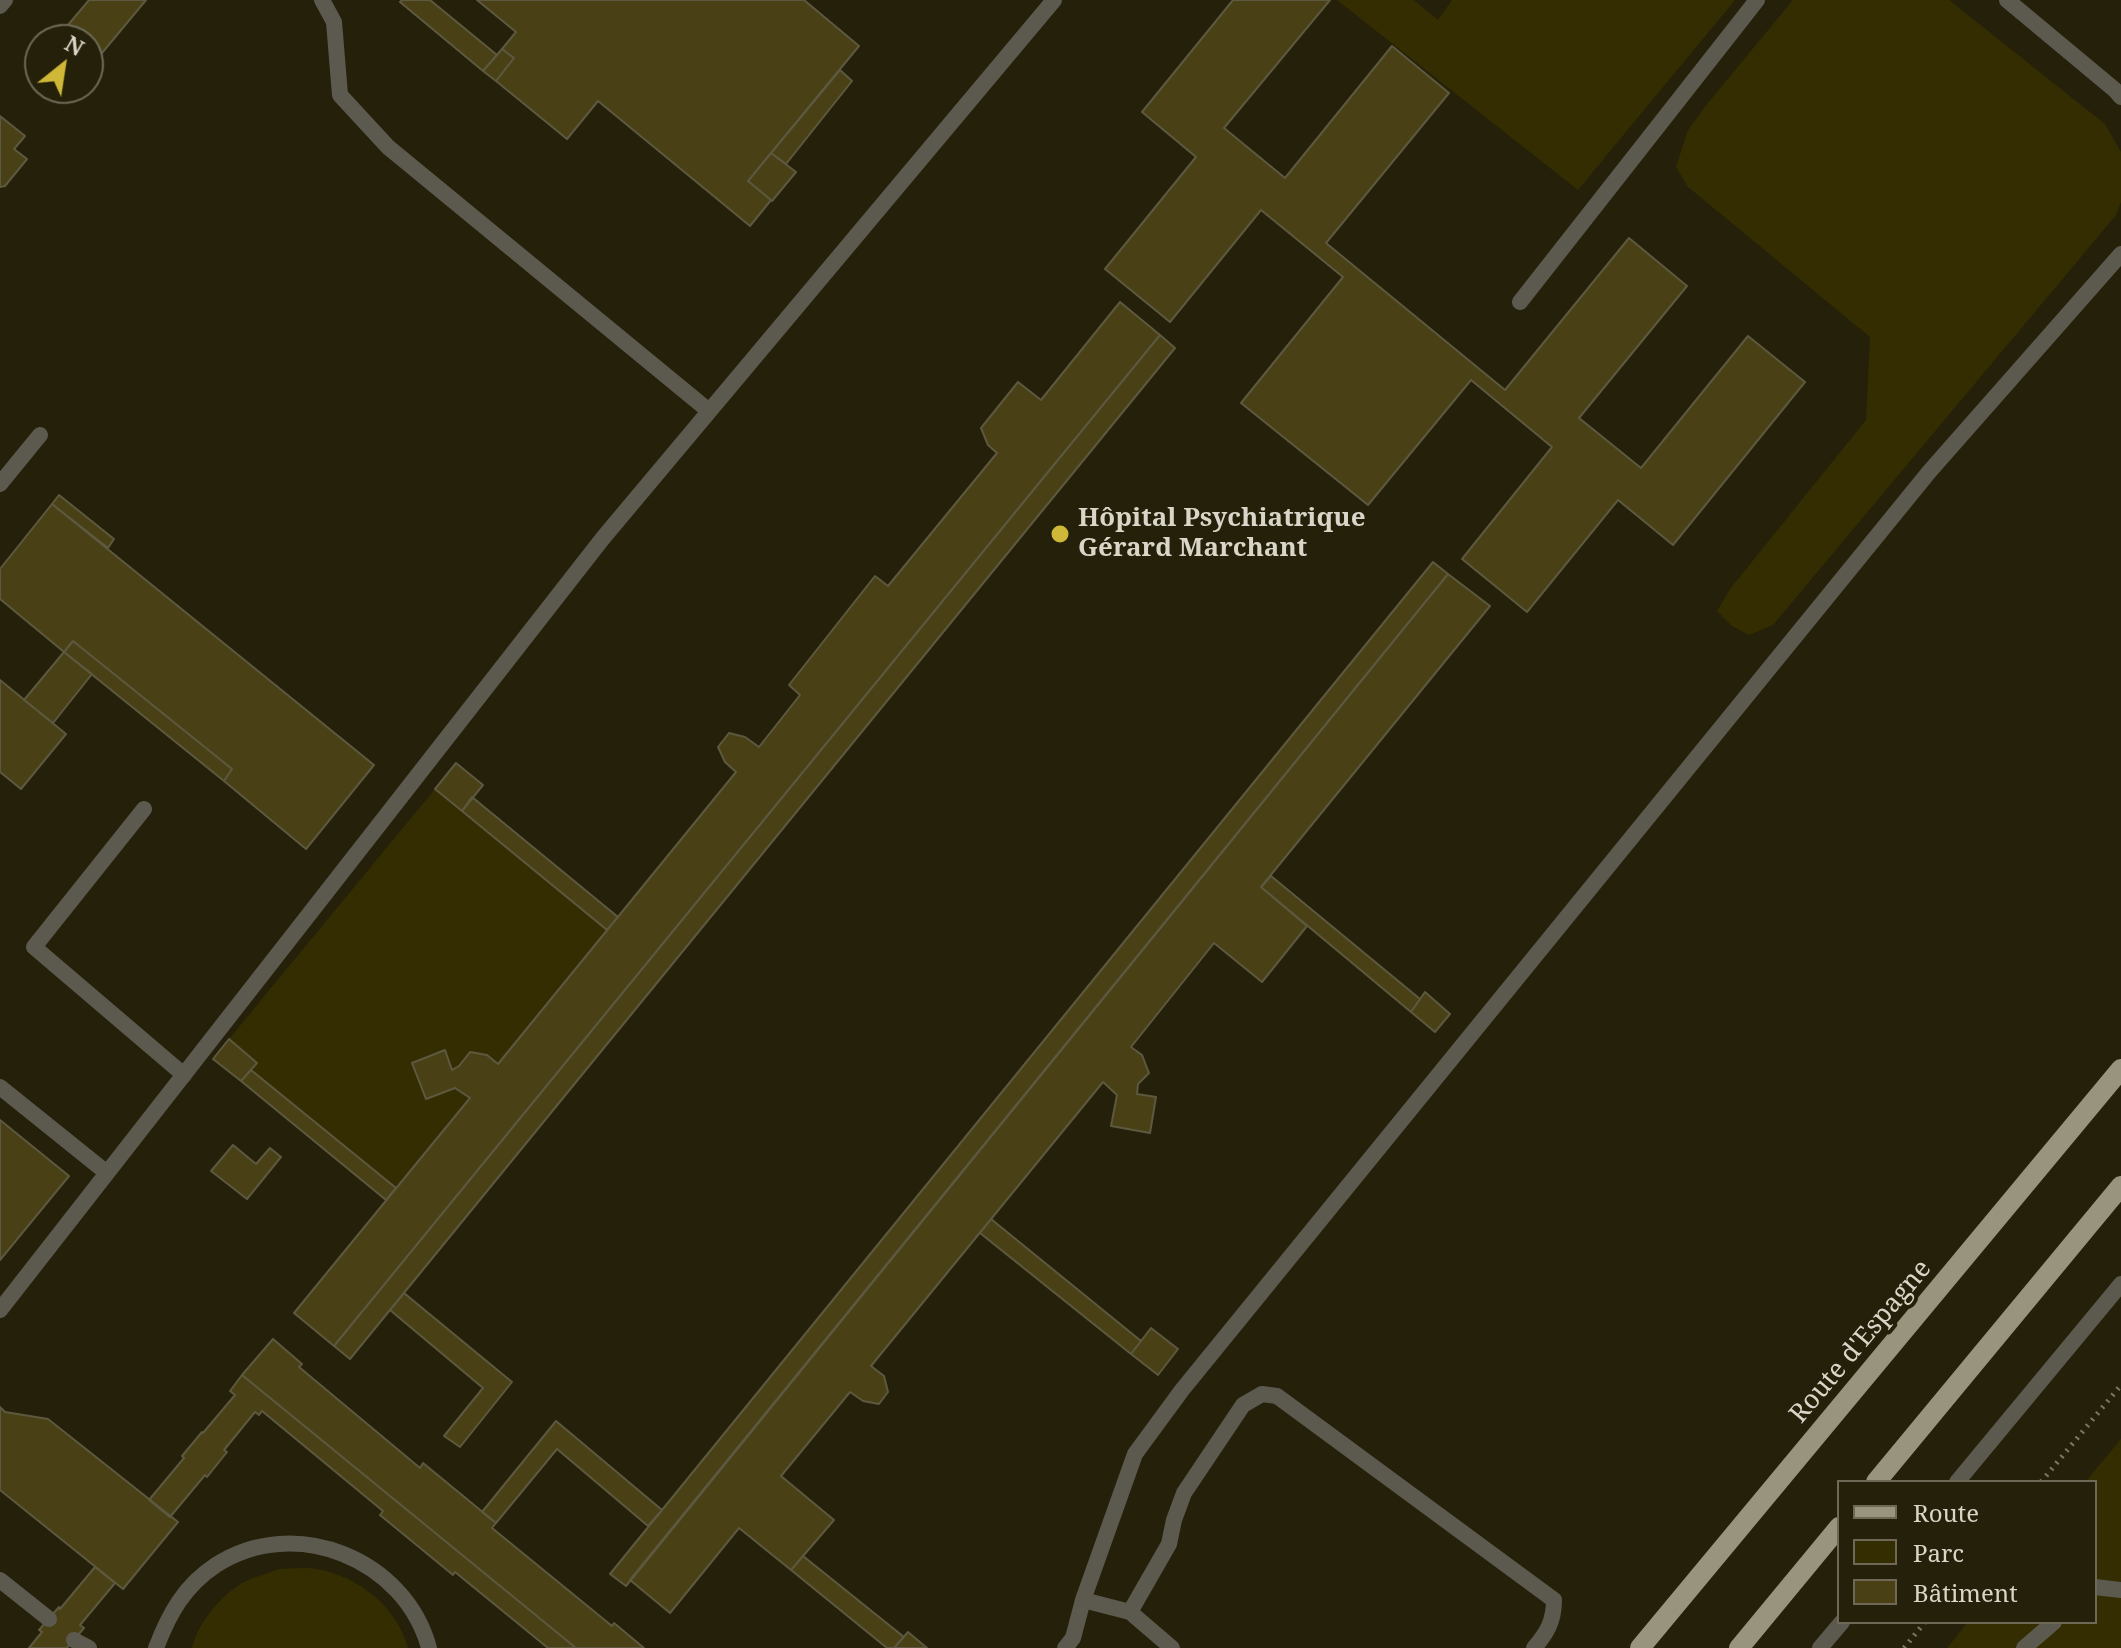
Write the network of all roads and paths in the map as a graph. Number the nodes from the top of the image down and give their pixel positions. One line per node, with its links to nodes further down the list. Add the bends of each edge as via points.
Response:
1 (5, 0): 6 (lane)
2 (322, 0): 10 (lane, via 334,22 340,95 388,147)
3 (1054, 0): 10 (lane)
4 (1757, 0): 9 (lane)
5 (2007, 0): 7 (lane)
6 (0, 6)
7 (2121, 97)
8 (2121, 254): 29 (lane, via 1929,472 1182,1390 1135,1454)
9 (1520, 302)
10 (709, 411): 15 (lane, via 603,538)
11 (40, 435): 12 (lane)
12 (0, 484)
13 (144, 809): 15 (lane, via 34,947)
14 (2121, 1069): 40 (main road, Route d'Espagne)
15 (184, 1075): 17 (lane)
16 (0, 1087): 17 (lane)
17 (107, 1173): 20 (lane)
18 (2121, 1186): 22 (main road)
19 (2121, 1284): 23 (lane)
20 (0, 1310)
21 (2121, 1385): 24 (path)
22 (1878, 1480)
23 (1959, 1480)
24 (2043, 1480)
25 (1837, 1529): 41 (main road)
26 (0, 1580): 31 (lane)
27 (2097, 1587): 28 (lane)
28 (2121, 1590)
29 (1083, 1600): 30 (lane); 37 (lane)
30 (1130, 1612): 38 (lane); 39 (lane, via 1169,1544 1184,1493 1243,1405 1262,1394 1277,1396 1554,1600 1548,1632)
31 (49, 1619)
32 (1840, 1624): 42 (lane)
33 (1923, 1624): 43 (path)
34 (2052, 1624): 44 (lane)
35 (156, 1648): 36 (lane, via 176,1606 217,1564 284,1543 319,1545 383,1575 407,1601)
36 (429, 1648)
37 (1065, 1648)
38 (1172, 1648)
39 (1534, 1648)
40 (1640, 1648)
41 (1739, 1648)
42 (1820, 1648)
43 (1904, 1648)
44 (2024, 1648)

